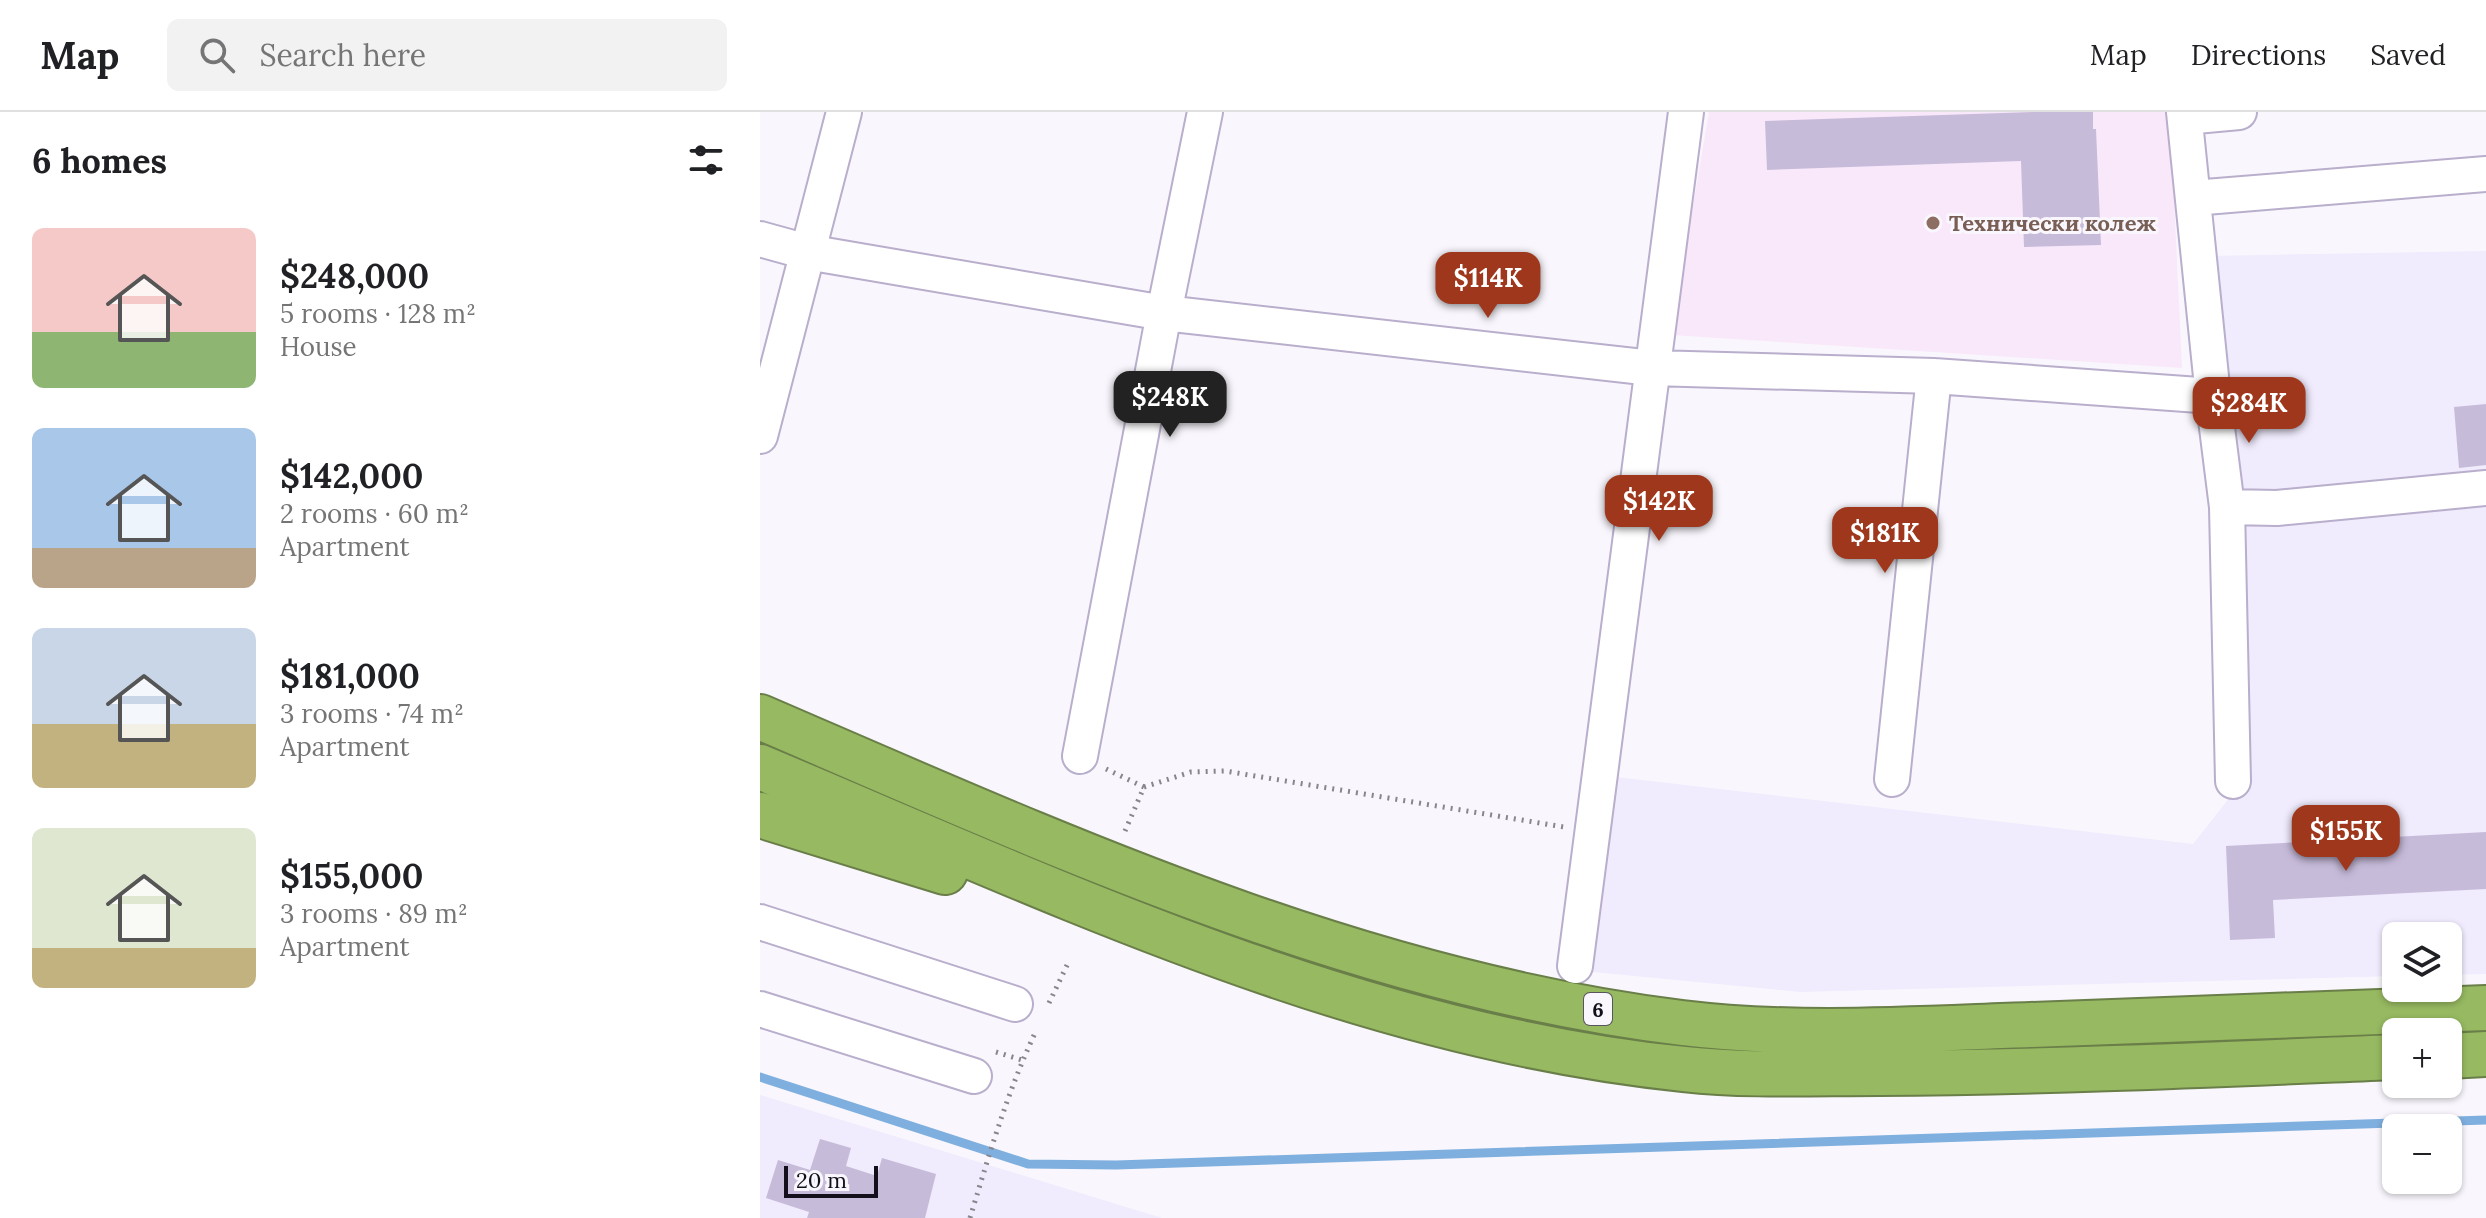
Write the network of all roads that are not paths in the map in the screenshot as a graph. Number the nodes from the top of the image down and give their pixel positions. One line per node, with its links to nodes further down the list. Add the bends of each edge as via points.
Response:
1 (844, 112): 9 (street)
2 (1205, 112): 10 (street)
3 (1686, 112): 11 (street)
4 (2239, 112): 5 (street)
5 (2184, 114): 7 (street)
6 (2486, 174): 7 (street)
7 (2193, 198): 13 (street)
8 (760, 239): 9 (street)
9 (807, 252): 10 (street); 14 (street)
10 (1164, 313): 11 (street); 19 (street)
11 (1652, 368): 12 (street); 27 (street)
12 (1934, 376): 13 (street); 21 (street)
13 (2213, 396): 16 (street)
14 (760, 436)
15 (2486, 488): 16 (street, via 2277,508)
16 (2227, 507): 22 (street)
17 (760, 685): 24 (highway)
18 (760, 717): 24 (highway, 6)
19 (1080, 756)
20 (760, 767): 26 (highway, 6)
21 (1892, 779)
22 (2233, 781)
23 (760, 815): 26 (highway)
24 (1050, 842): 29 (highway, 6, via 1211,903 1403,966 1536,998 1686,1023 1870,1030)
25 (760, 922): 28 (street)
26 (1229, 960): 33 (highway, 6, via 1473,1033 1688,1070 1957,1073)
27 (1575, 966)
28 (1018, 1007)
29 (2486, 1008)
30 (760, 1009): 34 (street)
31 (2486, 1054): 32 (highway)
32 (2462, 1055)
33 (2382, 1058)
34 (974, 1076)

